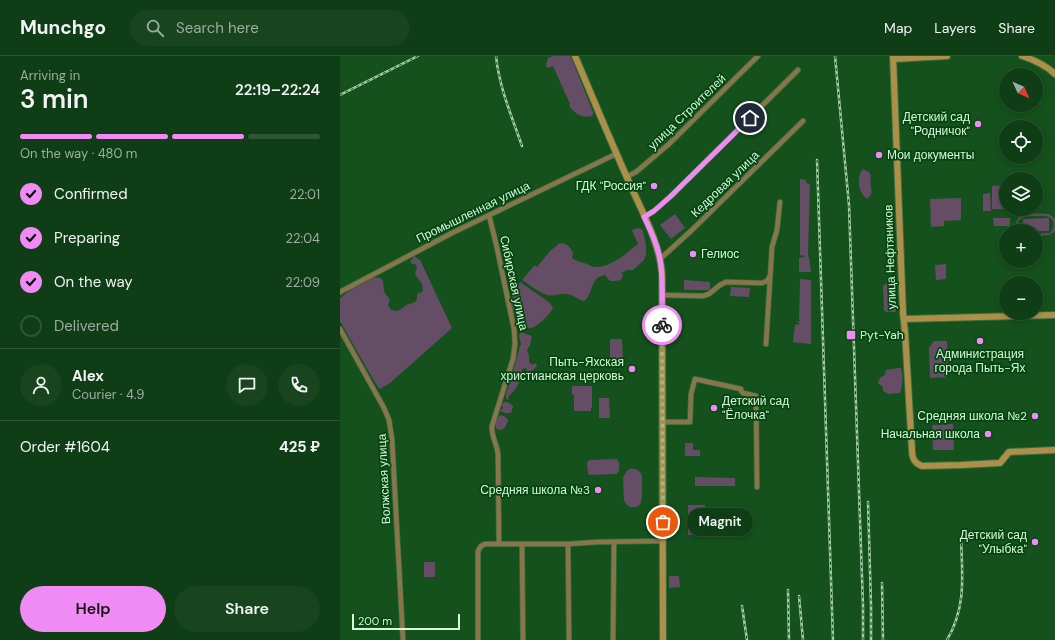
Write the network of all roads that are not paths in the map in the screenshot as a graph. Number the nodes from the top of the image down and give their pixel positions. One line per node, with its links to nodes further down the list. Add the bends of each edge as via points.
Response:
1 (575, 56): 9 (street)
2 (758, 56): 10 (street, улица Строителей, via 669,144 634,174)
3 (947, 56): 5 (street)
4 (1022, 56): 7 (street, via 1037,61)
5 (894, 57): 19 (street, улица Нефтяников)
6 (798, 70): 13 (street, via 671,196)
7 (1055, 74)
8 (803, 121): 14 (street, Кедровая улица)
9 (616, 154): 10 (street); 12 (street, Промышленная улица)
10 (626, 177): 13 (street)
11 (780, 202): 15 (street)
12 (489, 215): 16 (street, Промышленная улица); 27 (street, Сибирская улица, via 515,344 513,359 492,426 498,454)
13 (644, 217): 14 (street, via 656,242)
14 (660, 259): 17 (street)
15 (770, 276): 17 (street, via 762,283 726,282 706,296); 21 (street)
16 (340, 292)
17 (662, 295): 22 (street)
18 (1055, 316): 19 (street)
19 (904, 319): 23 (street, улица Нефтяников, via 912,456 915,462 922,466 1000,462 1008,452)
20 (340, 329): 30 (street, Волжская улица, via 389,420)
21 (766, 344)
22 (662, 422): 24 (street, via 690,422 690,394 696,379 741,389 743,393 756,396); 25 (street)
23 (1055, 450)
24 (757, 487)
25 (662, 541): 26 (street); 35 (street)
26 (614, 542): 29 (street); 34 (street)
27 (499, 544): 28 (street); 31 (street, via 485,544 478,550)
28 (522, 544): 29 (street); 32 (street)
29 (568, 544): 33 (street)
30 (403, 640)
31 (478, 640)
32 (523, 640)
33 (569, 640)
34 (613, 640)
35 (663, 640)

